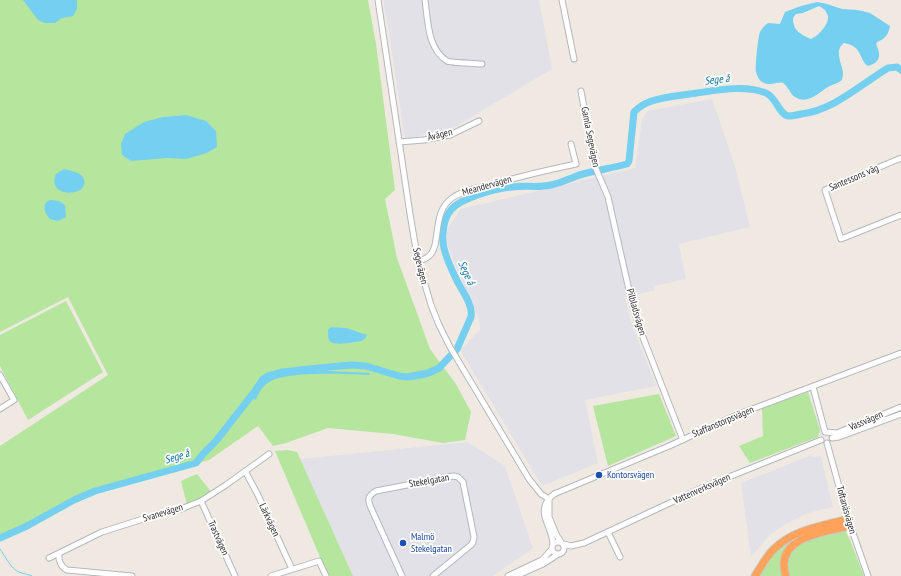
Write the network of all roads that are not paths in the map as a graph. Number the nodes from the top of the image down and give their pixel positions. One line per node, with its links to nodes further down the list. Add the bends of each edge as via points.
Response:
1 (378, 0): 8 (street, Segevägen)
2 (425, 0): 5 (street, via 431,41 439,52 448,61)
3 (562, 0): 4 (street)
4 (574, 59)
5 (482, 64)
6 (581, 91): 11 (street, Gamla Segevägen, via 594,164)
7 (479, 121): 8 (street, Åvägen, via 450,135)
8 (399, 142): 13 (street, Segevägen)
9 (571, 144): 13 (street, Meandervägen, via 576,164 526,175 453,197 441,213 433,252)
10 (901, 158): 12 (street, Santessons väg, via 825,190 841,239)
11 (600, 180): 21 (street, Pilbladsvägen, via 608,197 639,327)
12 (901, 215)
13 (418, 261): 26 (street, Segevägen, via 431,305 450,347 529,479 541,494)
14 (901, 353): 16 (street, Staffanstorpsvägen)
15 (0, 375): 18 (street, via 14,400)
16 (813, 387): 20 (street); 21 (street, Staffanstorpsvägen, via 727,419)
17 (901, 407): 20 (street, Vassvägen, via 838,433)
18 (0, 409)
19 (901, 414): 20 (street, Vassvägen, via 839,437)
20 (829, 434): 22 (street, via 822,434); 23 (street, via 831,441)
21 (683, 440): 26 (street, Staffanstorpsvägen, via 558,492)
22 (821, 440): 23 (street); 29 (street, Vattenverksvägen, via 704,487)
23 (827, 443): 28 (street, Toftanäsvägen)
24 (269, 454): 25 (street, Svanevägen)
25 (245, 471): 27 (street, Svanevägen); 38 (street, Lärkvägen)
26 (549, 499): 30 (street, via 549,517); 32 (street, via 544,505 544,513 553,538)
27 (201, 501): 34 (street, Svanevägen, via 102,532); 40 (street, Trastvägen)
28 (849, 522): 47 (highway, via 810,529 786,539 769,554); 48 (highway, via 796,542 784,561); 49 (street, Toftanäsvägen)
29 (608, 532): 31 (street, Vattenverksvägen); 36 (street)
30 (562, 543): 31 (street, Vattenverksvägen, via 571,546); 32 (street, via 556,542); 33 (street)
31 (584, 543): 33 (street, Vattenverksvägen)
32 (553, 547): 35 (street, via 554,554); 45 (street, via 542,560)
33 (564, 552): 35 (street)
34 (59, 553): 37 (street, Svanevägen); 39 (street, via 61,565 67,570)
35 (557, 555): 46 (street)
36 (620, 557)
37 (49, 558)
38 (292, 569): 41 (street); 42 (street, via 319,561)
39 (132, 576)
40 (235, 576)
41 (271, 576)
42 (326, 576)
43 (402, 576): 44 (street, Stekelgatan, via 371,508 369,495 376,491 458,477 463,482 473,542)
44 (432, 576)
45 (508, 576)
46 (516, 576)
47 (756, 576)
48 (786, 576)
49 (868, 576)

